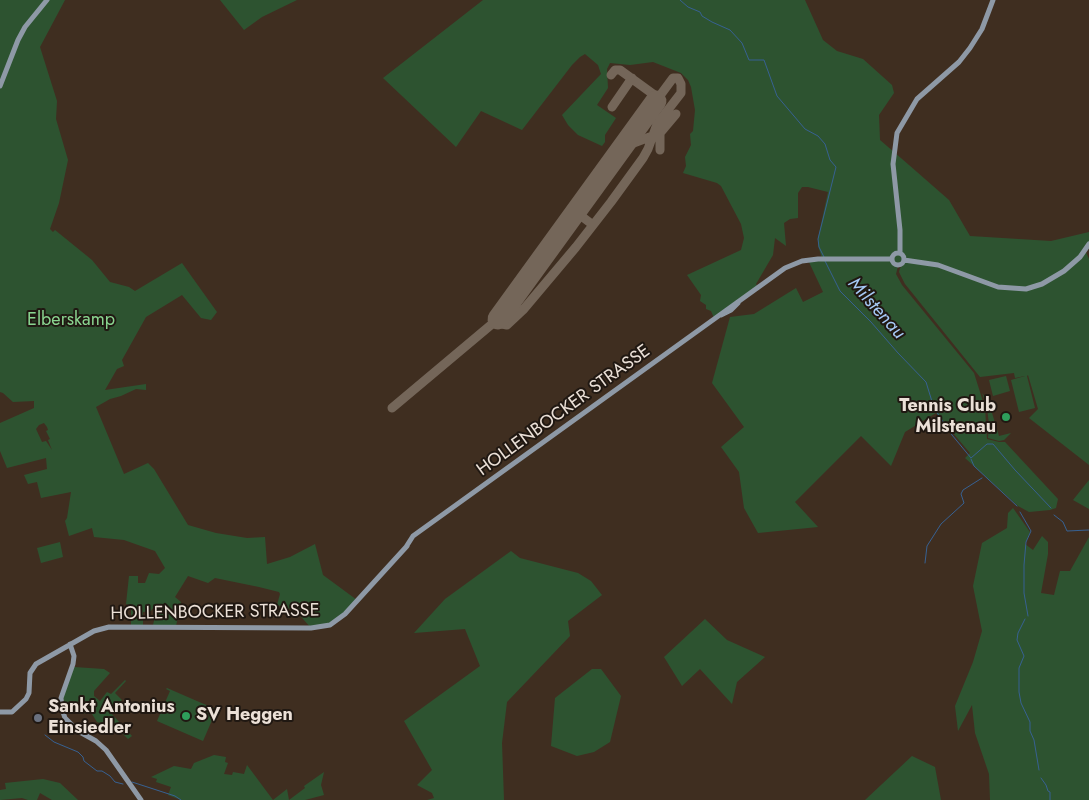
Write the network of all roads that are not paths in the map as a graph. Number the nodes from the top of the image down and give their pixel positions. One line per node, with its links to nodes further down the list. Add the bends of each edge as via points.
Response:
1 (47, 0): 3 (main road, via 21,34)
2 (993, 0): 5 (main road, via 982,30 970,48 917,99 897,133 893,164)
3 (0, 86)
4 (1089, 244): 7 (main road, via 1064,271 1026,289 998,287 938,265)
5 (900, 253): 6 (main road); 7 (main road)
6 (891, 259): 7 (main road, HOLLENBOCKER STRASSE, via 897,266); 8 (main road, HOLLENBOCKER STRASSE, via 824,259 791,265 426,528 345,614 330,625 302,628 110,627 94,631)
7 (904, 260)
8 (70, 644): 9 (main road, HOLLENBOCKER STRASSE, via 42,659 32,669 26,699 12,712); 10 (main road, via 74,664 61,698 65,718 106,750)
9 (0, 712)
10 (141, 800)

